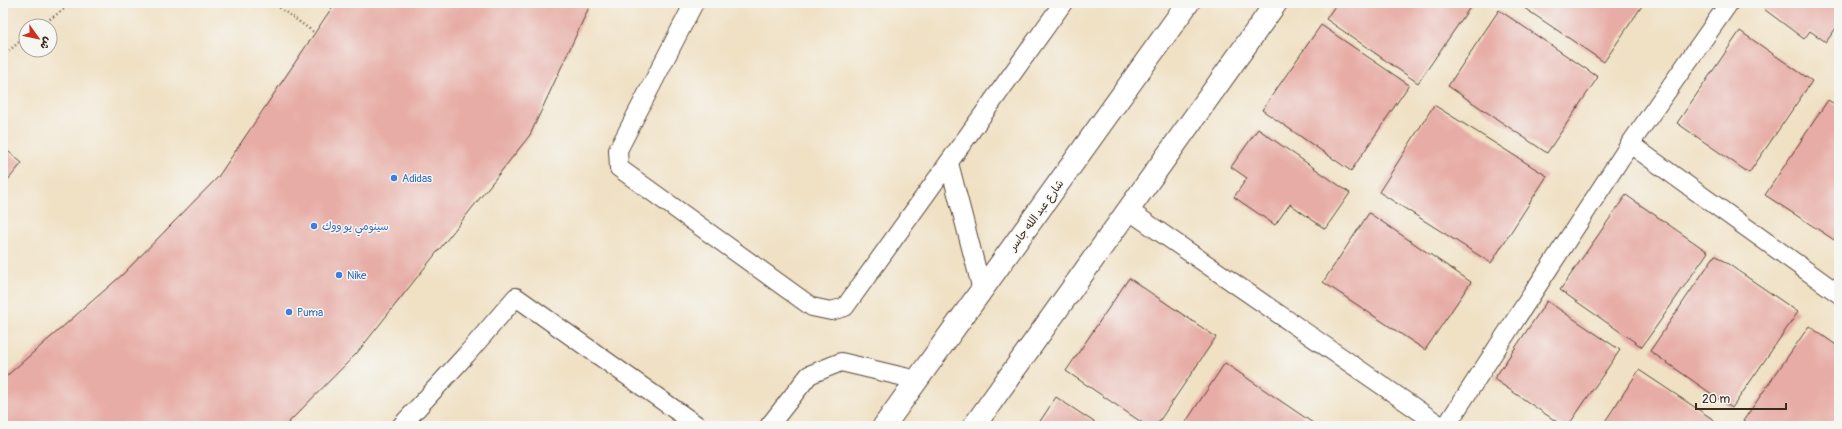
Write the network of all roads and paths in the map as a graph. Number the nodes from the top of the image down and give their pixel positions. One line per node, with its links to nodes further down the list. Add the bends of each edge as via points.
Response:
1 (74, 3): 8 (path)
2 (273, 3): 9 (path)
3 (694, 3): 15 (lane, via 618,150 619,168 812,307 832,311 845,307)
4 (1063, 3): 15 (lane)
5 (1188, 3): 17 (street, شارع عبد الله جاسر)
6 (1276, 3): 16 (street)
7 (1729, 3): 14 (lane)
8 (52, 18)
9 (315, 33)
10 (18, 43): 12 (path)
11 (3, 52): 12 (path)
12 (7, 52): 13 (path)
13 (3, 56)
14 (1630, 144): 18 (lane); 26 (lane)
15 (949, 163): 17 (lane)
16 (1128, 210): 24 (street); 25 (lane)
17 (982, 290): 19 (street, شارع عبد الله جاسر)
18 (1839, 294)
19 (917, 380): 22 (lane, via 841,362 809,375); 23 (street, شارع عبد الله جاسر)
20 (401, 426): 21 (lane, via 516,297)
21 (698, 426)
22 (769, 426)
23 (884, 426)
24 (974, 426)
25 (1441, 426)
26 (1446, 426)

